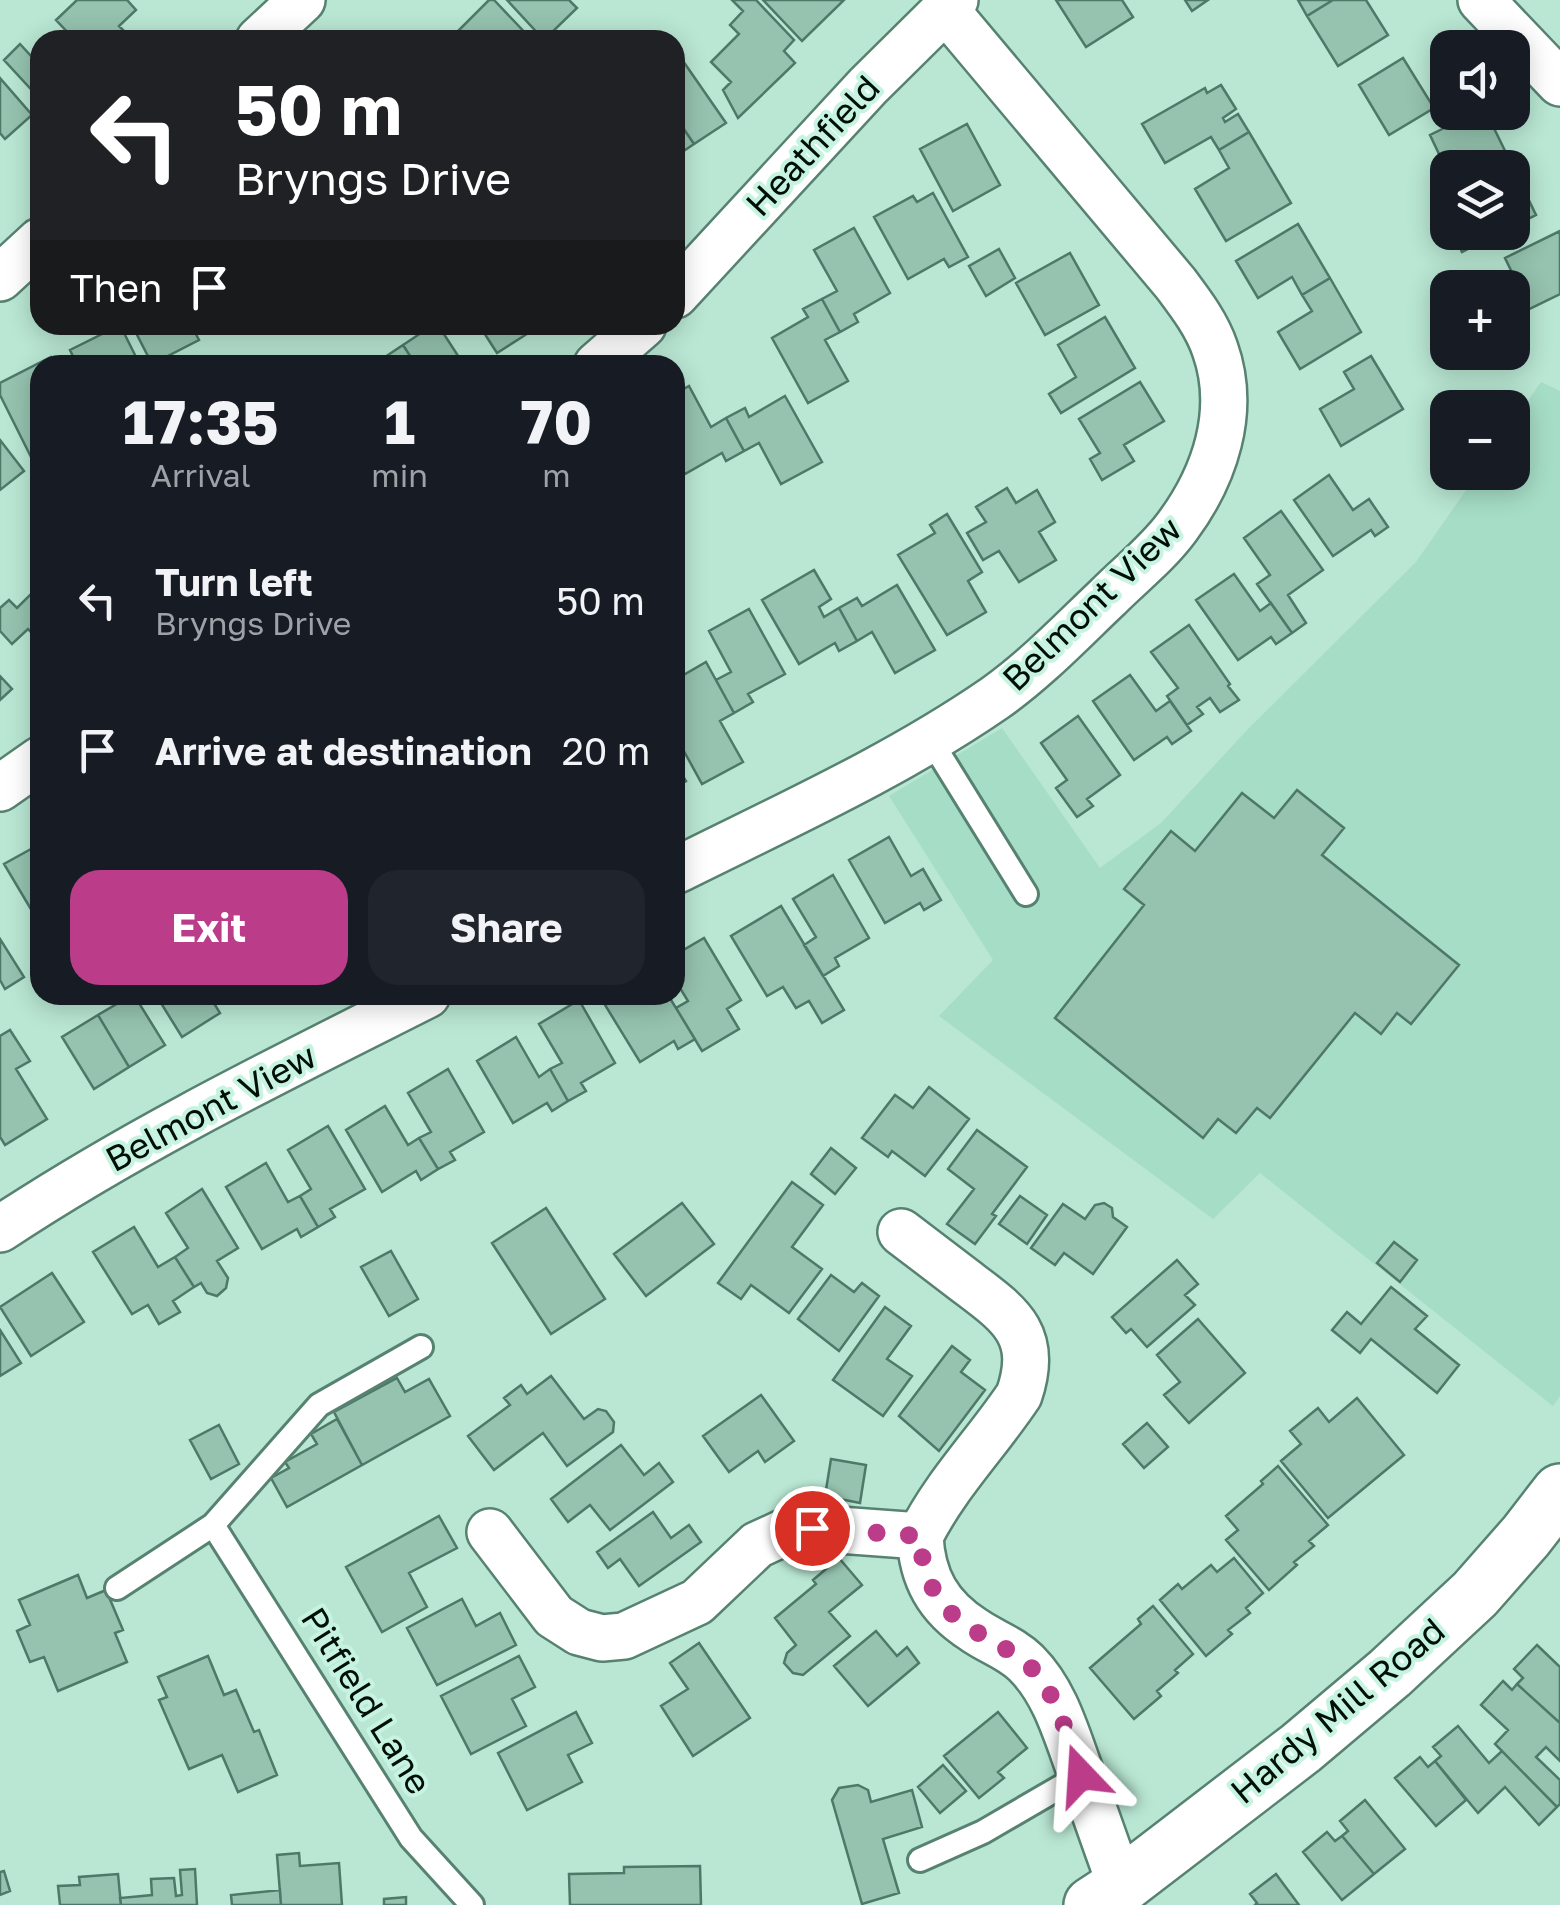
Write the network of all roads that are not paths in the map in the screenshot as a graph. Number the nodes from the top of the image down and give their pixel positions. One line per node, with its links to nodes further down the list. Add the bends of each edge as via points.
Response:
1 (302, 0): 4 (street)
2 (1481, 0): 5 (street)
3 (950, 4): 8 (street, Heathfield); 11 (street, Belmont View, via 1199,315 1215,348 1224,411 1212,468 1175,529 1033,669)
4 (270, 30)
5 (1560, 83)
6 (30, 250): 7 (street)
7 (0, 278)
8 (685, 284)
9 (632, 335): 10 (street)
10 (609, 355)
11 (930, 739): 14 (street, Belmont View); 15 (lane)
12 (30, 767): 13 (street)
13 (0, 788)
14 (685, 866)
15 (1026, 894)
16 (407, 1005): 17 (street, Belmont View, via 207,1105)
17 (0, 1229)
18 (901, 1232): 23 (street, via 942,1287 1006,1312 1026,1352 1019,1395 946,1490)
19 (421, 1347): 21 (lane, via 320,1405)
20 (1560, 1492): 27 (main road, Hardy Mill Road, via 1475,1594 1390,1672)
21 (214, 1526): 24 (lane); 28 (lane, Pitfield Lane, via 412,1838)
22 (490, 1532): 23 (street, via 535,1564 554,1616 602,1638 624,1636 697,1602 757,1545 783,1533 812,1528)
23 (920, 1536): 25 (street, via 930,1584 951,1614 1024,1660 1042,1681)
24 (117, 1588)
25 (1081, 1775): 26 (lane); 27 (street)
26 (920, 1860)
27 (1107, 1896)
28 (472, 1905)

